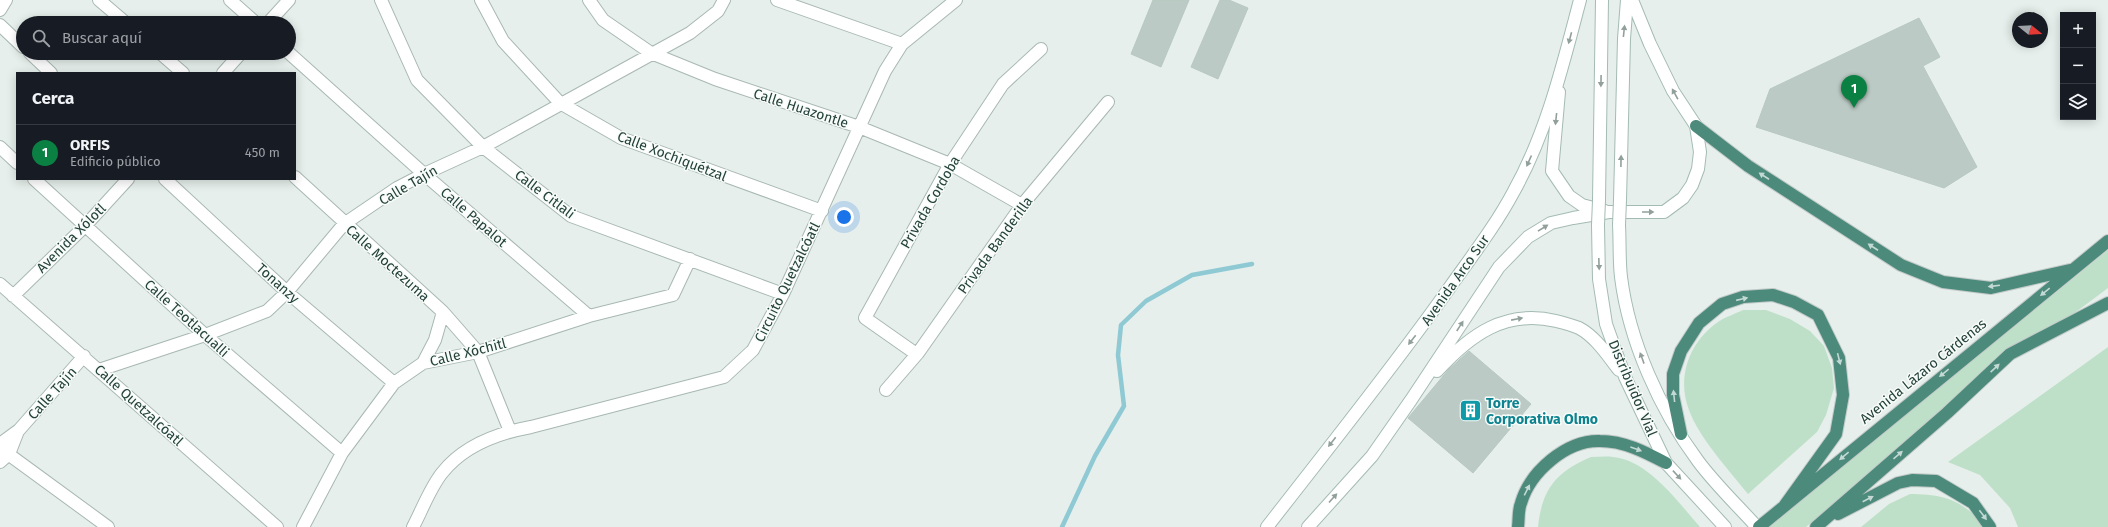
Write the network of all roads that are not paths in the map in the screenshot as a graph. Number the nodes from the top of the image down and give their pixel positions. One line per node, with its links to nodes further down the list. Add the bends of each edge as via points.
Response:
1 (6, 0): 15 (street)
2 (99, 0): 16 (street)
3 (230, 0): 17 (street)
4 (289, 0): 18 (street)
5 (381, 0): 37 (street, Calle Citlali, via 416,80)
6 (481, 0): 33 (street, Calle Xochiquétzal, via 503,41)
7 (589, 0): 23 (street, Calle Huazontle, via 604,20)
8 (724, 0): 23 (street, Calle Tajín, via 718,11 690,33)
9 (777, 0): 21 (street)
10 (956, 0): 21 (street, Circuito Quetzalcóatl)
11 (1580, 0): 28 (street, Avenida Arco Sur, one-way to 28)
12 (1602, 0): 66 (street, Distribuidor Vial, one-way to 66, bridge, via 1599,279 1606,324)
13 (1627, 0): 72 (street, one-way to 13, bridge, via 1658,396 1642,359 1628,316 1621,277 1619,226)
14 (1632, 0): 34 (street, Avenida Arco Sur, one-way to 14, via 1673,91)
15 (0, 10)
16 (118, 16)
17 (248, 16)
18 (274, 16)
19 (0, 25): 20 (street)
20 (16, 40)
21 (902, 44): 35 (street, Circuito Quetzalcóatl, via 884,71)
22 (1041, 49): 39 (street, Privada Cordoba, via 1003,84)
23 (651, 53): 33 (street, Calle Tajín); 35 (street, Calle Huazontle, via 715,79)
24 (296, 59): 40 (street, Calle Papalot)
25 (37, 60): 29 (street)
26 (168, 60): 30 (street)
27 (235, 60): 31 (street)
28 (1562, 67): 47 (street, one-way to 47, via 1552,171 1569,196 1582,205); 85 (street, Avenida Arco Sur, one-way to 85, via 1530,158 1502,212 1425,323)
29 (50, 72)
30 (182, 72)
31 (224, 72)
32 (1108, 102): 45 (street, Privada Banderilla)
33 (560, 103): 37 (street, Calle Tajín); 46 (street, Calle Xochiquétzal, via 621,138)
34 (1696, 126): 47 (street, Avenida Arco Sur, one-way to 34, via 1664,212 1683,198 1692,185 1698,169 1700,152); 52 (highway, one-way to 34, via 1992,288 1943,282 1900,265 1748,166)
35 (859, 128): 39 (street, Calle Huazontle); 46 (street, Circuito Quetzalcóatl)
36 (0, 147): 38 (street)
37 (483, 147): 40 (street, Calle Tajín); 51 (street, Calle Citlali, via 571,216)
38 (16, 162)
39 (950, 164): 45 (street, Calle Huazontle); 62 (street, Privada Cordoba, via 865,318)
40 (424, 174): 48 (street, Calle Tajín, via 397,188); 59 (street, Calle Papalot)
41 (296, 178): 48 (street, Calle Moctezuma)
42 (35, 180): 49 (street, Calle Teotlacualli)
43 (127, 180): 49 (street, Avenida Xólotl)
44 (166, 180): 54 (street, Tonanzy)
45 (1022, 205): 62 (street, Privada Banderilla)
46 (822, 211): 55 (street, Circuito Quetzalcóatl)
47 (1609, 212): 69 (street, Avenida Arco Sur, one-way to 47, via 1499,267 1528,237 1551,223)
48 (344, 224): 54 (street, Calle Tajín); 58 (street, Calle Moctezuma)
49 (85, 226): 56 (street, Avenida Xólotl); 60 (street, Calle Teotlacualli)
50 (2108, 241): 52 (highway, Avenida Lázaro Cárdenas)
51 (690, 259): 55 (street, Calle Citlali); 59 (street, Calle Xóchitl, via 673,295)
52 (2073, 269): 77 (highway, Avenida Lázaro Cárdenas, one-way to 77)
53 (0, 284): 56 (street, Calle Quetzalcóatl)
54 (287, 292): 60 (street, Calle Tajín, via 267,311); 67 (street, Tonanzy)
55 (784, 294): 71 (street, Circuito Quetzalcóatl, via 753,350 724,377)
56 (13, 296): 63 (street, Calle Quetzalcóatl)
57 (2108, 303): 80 (highway, one-way to 57, via 2010,354)
58 (443, 312): 61 (street, Calle Moctezuma); 64 (street)
59 (589, 316): 61 (street, Calle Xóchitl)
60 (205, 335): 65 (street, Calle Tajín); 74 (street, Calle Teotlacualli)
61 (478, 352): 64 (street, Calle Xóchitl); 71 (street, Calle Moctezuma)
62 (915, 352): 68 (street, Privada Banderilla)
63 (84, 356): 65 (street, Calle Quetzalcóatl); 70 (street, Calle Tajín)
64 (423, 363): 67 (street, Calle Xóchitl)
65 (99, 370): 82 (street, Calle Quetzalcóatl)
66 (1625, 377): 69 (street, one-way to 66, via 1460,348 1492,326 1518,318 1538,317 1580,328); 76 (street, Distribuidor Vial)
67 (394, 383): 74 (street, Calle Xóchitl)
68 (886, 390)
69 (1411, 400): 78 (street, Avenida Arco Sur, one-way to 69, via 1372,456)
70 (19, 430): 73 (street, Calle Tajín); 75 (street, Calle Tajín)
71 (510, 431): 84 (street, Circuito Quetzalcóatl, via 463,452 442,473)
72 (1681, 434): 77 (highway, one-way to 77, via 1673,395 1673,374 1680,351 1699,323 1722,304 1743,297 1773,295 1794,302 1818,315 1839,358 1843,395 1836,434); 87 (street, via 1698,461)
73 (0, 444)
74 (342, 453): 83 (street, Calle Xóchitl)
75 (3, 455): 81 (street)
76 (1666, 463): 79 (street, Distribuidor Vial, one-way to 79); 86 (highway, one-way to 76, via 1521,503 1535,474 1555,457 1577,445 1599,440 1620,444 1639,449)
77 (1785, 505): 87 (highway, Avenida Lázaro Cárdenas)
78 (1312, 524)
79 (1723, 524)
80 (1819, 525): 88 (highway, one-way to 88, via 1898,483 1912,480 1936,482 1974,503)
81 (108, 527)
82 (277, 527)
83 (303, 527)
84 (413, 527)
85 (1267, 527)
86 (1518, 527)
87 (1758, 527)
88 (1990, 527)

